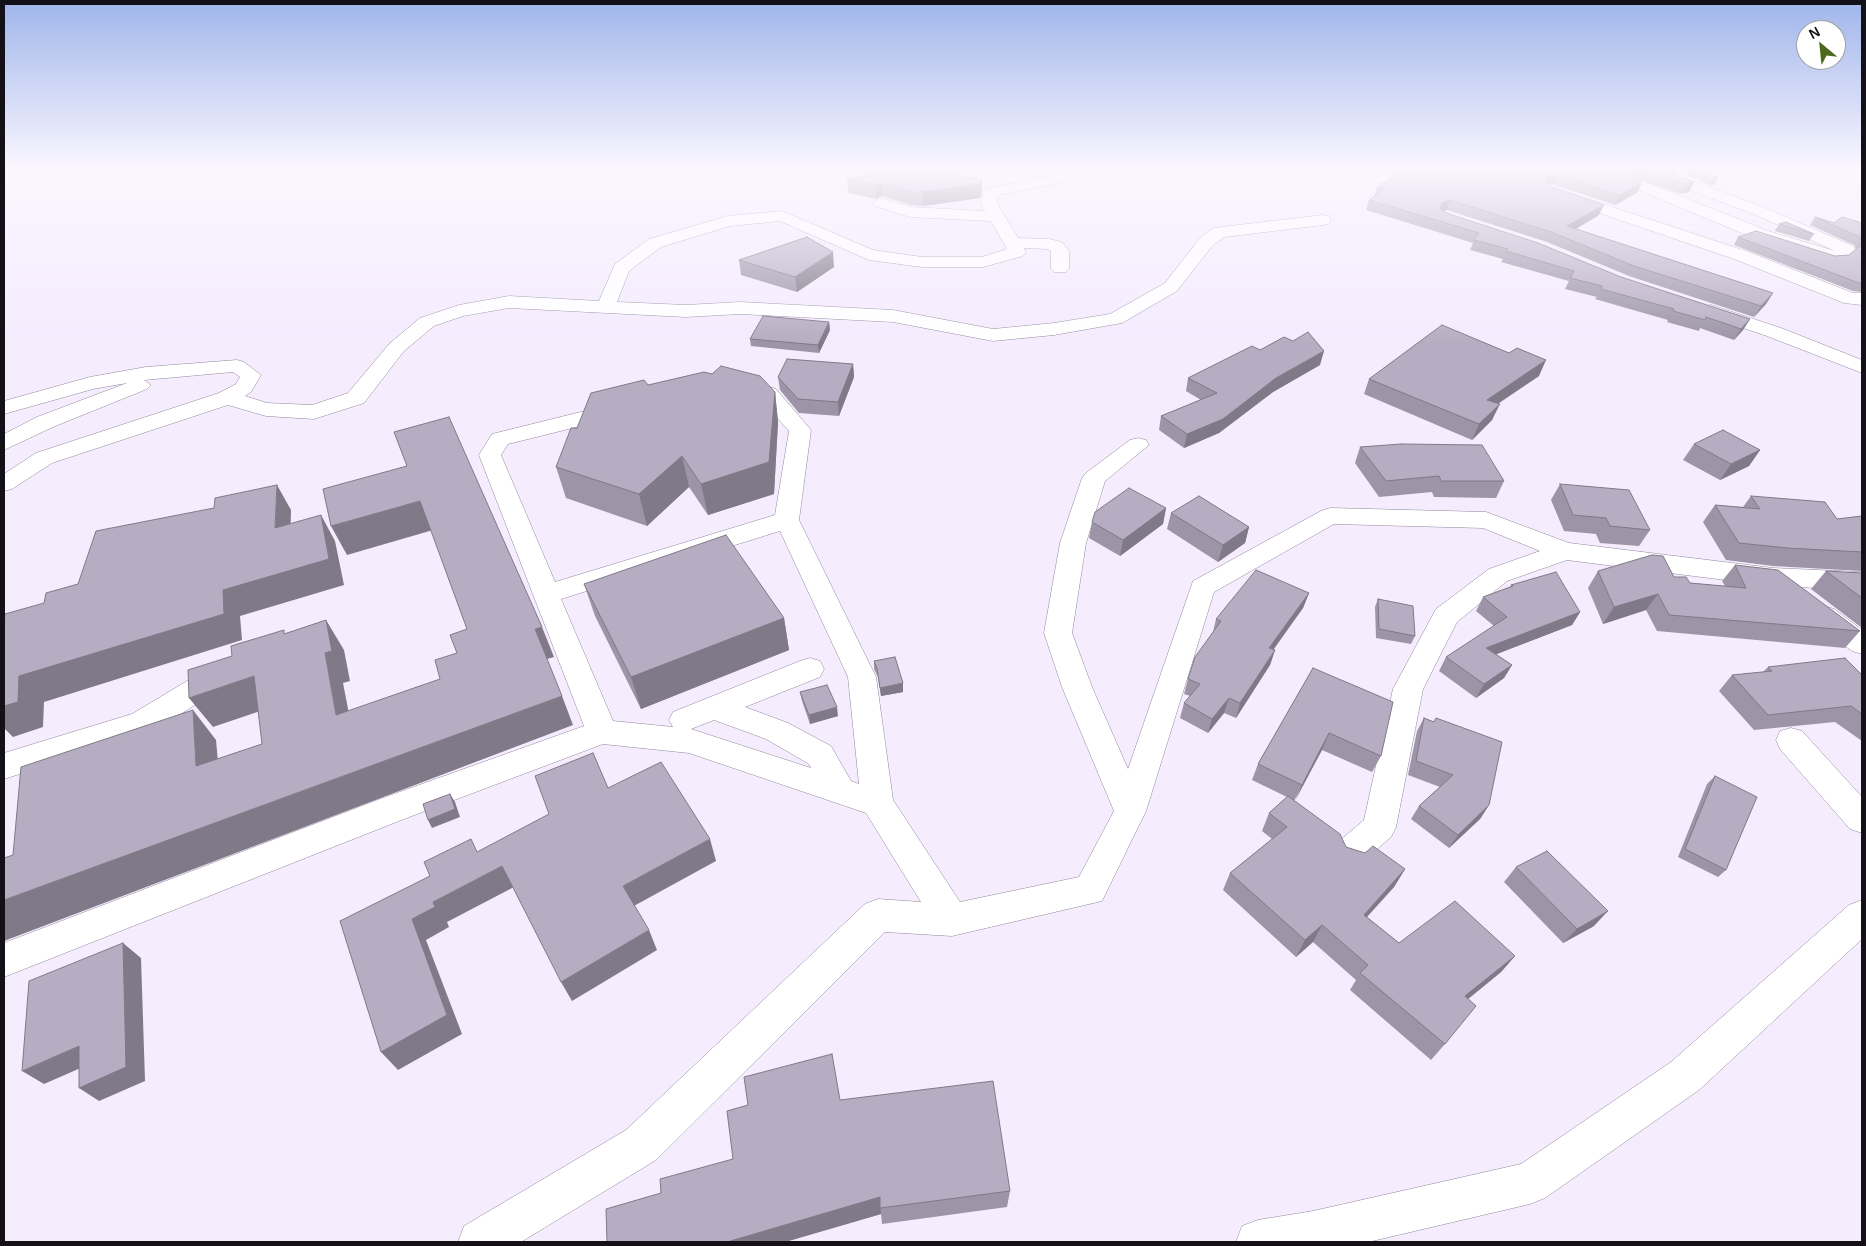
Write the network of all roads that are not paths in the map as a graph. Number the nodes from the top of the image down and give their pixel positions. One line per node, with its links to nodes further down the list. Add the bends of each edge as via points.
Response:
1 (712, 226): 14 (street, via 655,244 621,268)
2 (805, 226): 9 (street, via 869,255 922,262 983,262 1017,252)
3 (1003, 226): 9 (street)
4 (1269, 226): 16 (street, via 1218,232 1206,242 1171,287 1115,319 1054,329 993,335 893,316)
5 (1655, 226): 10 (street)
6 (1741, 226): 8 (street)
7 (1794, 226): 8 (street, via 1848,250 1836,258)
8 (1762, 235): 10 (street, via 1732,242 1728,247)
9 (1012, 243): 11 (street, via 1056,246 1060,251)
10 (1740, 255): 13 (street, via 1851,299)
11 (1060, 268)
12 (766, 290): 16 (street)
13 (1862, 299)
14 (606, 306): 16 (street, via 686,311); 20 (street, via 509,302 459,311 427,322 397,347 356,398 314,412 266,409)
15 (1698, 307): 17 (street, via 1774,332)
16 (740, 308)
17 (1862, 367)
18 (170, 370): 20 (street, via 237,366 251,375 244,388); 22 (street, via 90,384); 23 (street, via 127,392 45,422)
19 (722, 383): 26 (street, via 731,381 768,394 800,430)
20 (227, 398): 25 (street, via 44,458)
21 (635, 405): 30 (street, via 500,439 490,455)
22 (4, 408)
23 (4, 443)
24 (1138, 444): 41 (street, via 1094,478 1074,543 1058,633 1077,687)
25 (4, 484)
26 (787, 520): 30 (street); 40 (street, via 862,677)
27 (1565, 551): 28 (street); 41 (street, via 1486,520 1330,516 1202,587); 43 (street, via 1498,575 1446,616 1408,689 1379,827)
28 (1773, 577): 29 (street); 31 (street)
29 (1862, 581)
30 (546, 594): 36 (street)
31 (1862, 644)
32 (810, 669): 34 (street)
33 (223, 672): 38 (street, via 142,723)
34 (714, 708): 35 (street); 39 (street, via 777,731 820,755)
35 (684, 720)
36 (602, 732): 39 (street, via 689,741); 46 (street)
37 (1791, 740): 42 (street)
38 (4, 766)
39 (840, 791): 40 (street)
40 (878, 803): 45 (street)
41 (1130, 811): 45 (street, via 1090,890)
42 (1862, 820)
43 (1349, 853)
44 (1862, 916): 48 (street, via 1685,1076 1530,1183 1313,1233)
45 (952, 920): 47 (street, via 878,915 641,1145)
46 (4, 960)
47 (480, 1242)
48 (1258, 1242)

